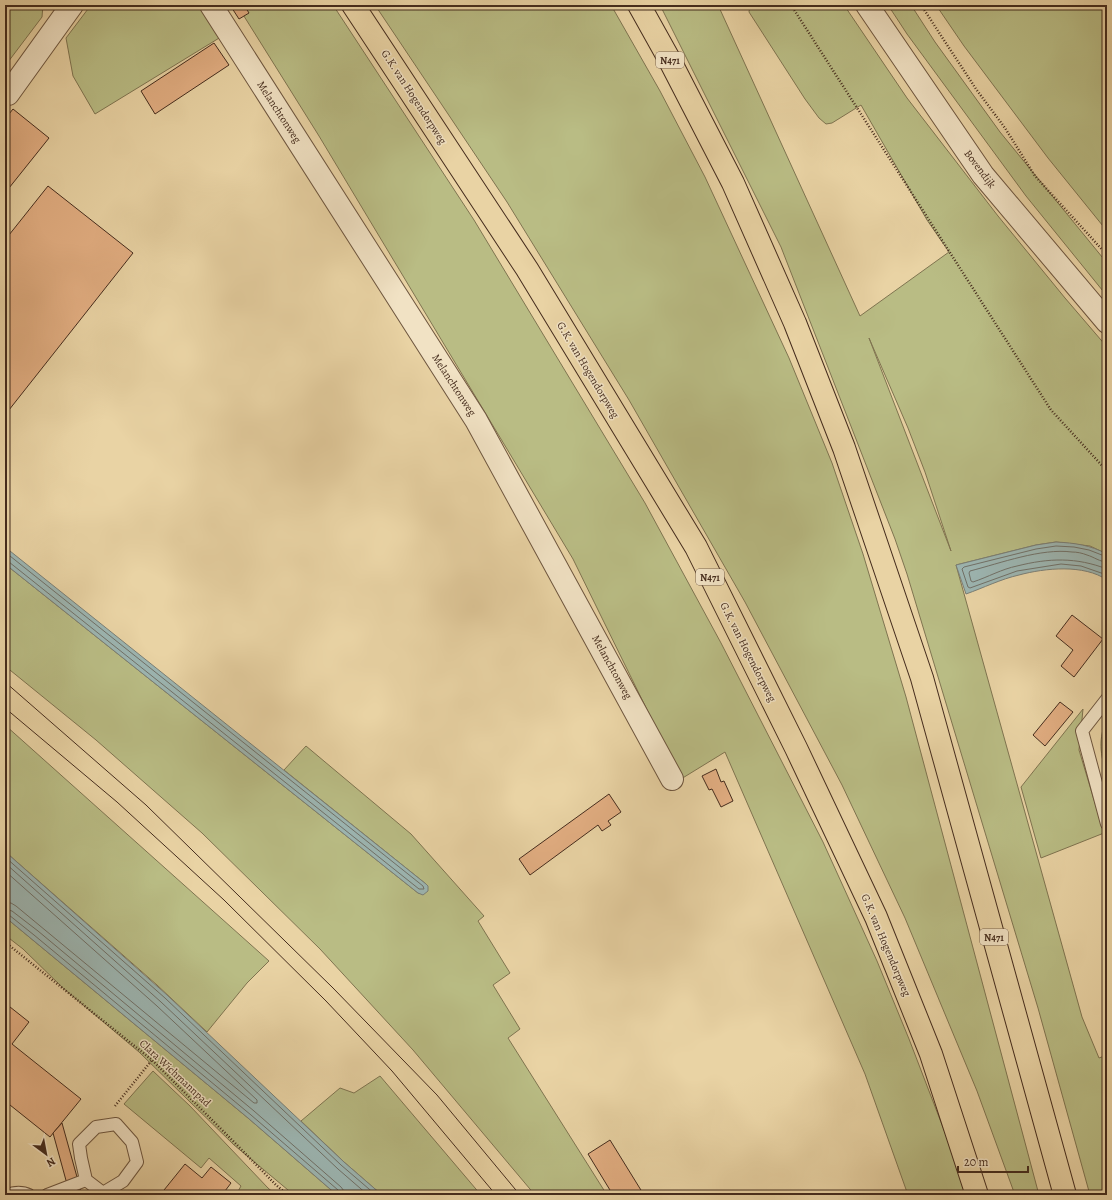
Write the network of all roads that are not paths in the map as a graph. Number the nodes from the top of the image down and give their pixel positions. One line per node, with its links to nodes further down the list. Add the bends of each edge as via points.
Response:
1 (72, 5): 6 (street)
2 (211, 5): 9 (street, Melanchtonweg, via 476,420)
3 (353, 5): 15 (main road, G.K. van Hogendorpweg / N471, via 527,269 696,547 876,916 931,1054)
4 (639, 5): 16 (main road, N471, via 733,183 795,323 844,448 922,678)
5 (867, 5): 7 (street, Bovendijk, via 983,175)
6 (6, 95)
7 (1107, 322)
8 (1107, 699): 10 (lane, via 1082,731)
9 (672, 778)
10 (1107, 824)
11 (86, 1180): 11 (lane, via 103,1193 123,1180 137,1162 132,1142 116,1124 96,1127 79,1144); 14 (lane)
12 (8, 1195): 13 (lane)
13 (29, 1195)
14 (47, 1195)
15 (977, 1195)
16 (1065, 1195)

